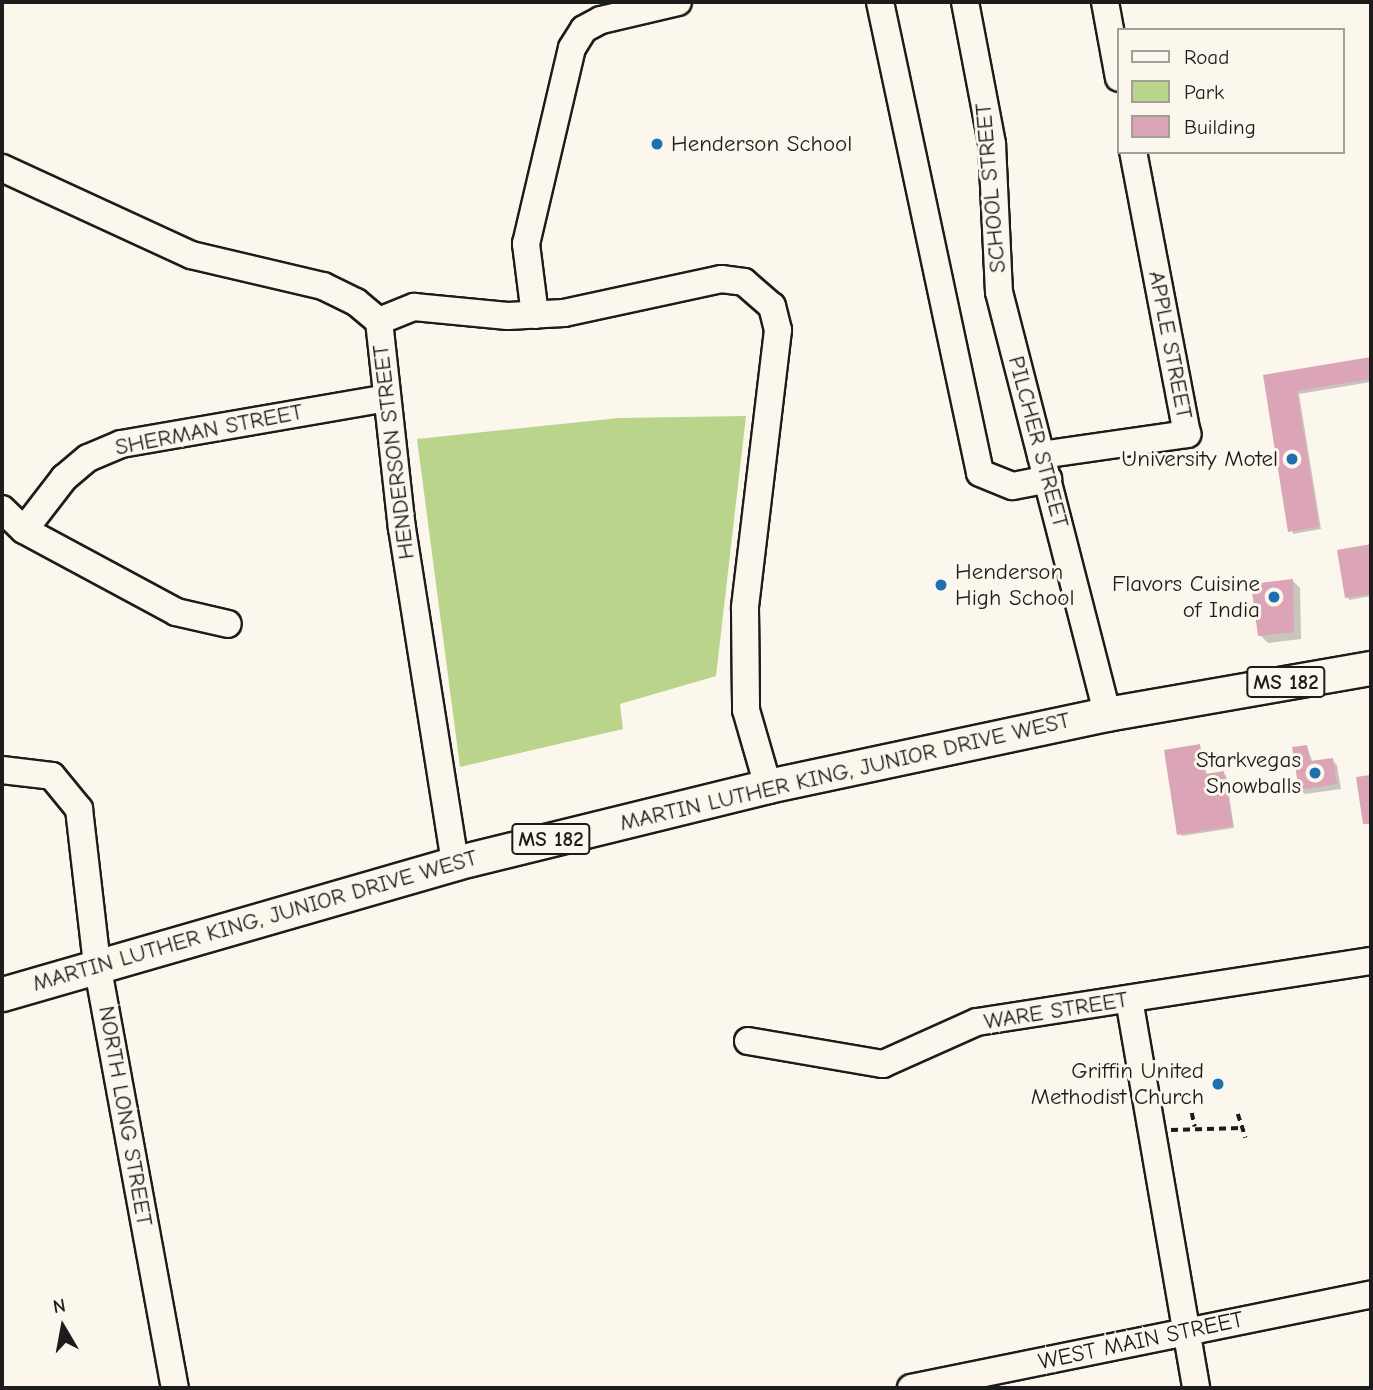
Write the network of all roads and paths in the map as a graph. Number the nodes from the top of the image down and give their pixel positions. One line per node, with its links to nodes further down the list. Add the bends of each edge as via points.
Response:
1 (678, 2): 9 (street, via 601,20 584,29 572,48 526,244)
2 (880, 2): 12 (street, via 980,473 1013,486)
3 (965, 2): 8 (street, SCHOOL STREET, via 992,144)
4 (1105, 2): 5 (street)
5 (1118, 73)
6 (1133, 154): 12 (street, APPLE STREET, via 1187,434)
7 (2, 168): 10 (street, HENDERSON STREET, via 191,255 323,286)
8 (999, 292): 12 (street, PILCHER STREET)
9 (535, 315): 10 (street, via 414,307); 19 (street, via 564,313 721,279 744,282 772,306 778,330 746,608 746,710)
10 (379, 321): 11 (street, HENDERSON STREET)
11 (386, 398): 14 (street, SHERMAN STREET, via 121,444 88,458 64,478); 20 (street, HENDERSON STREET, via 429,715)
12 (1045, 467): 17 (street, PILCHER STREET)
13 (2, 509): 14 (street)
14 (24, 530): 15 (street, via 176,612)
15 (228, 624)
16 (1371, 668): 17 (main road, MARTIN LUTHER KING, JUNIOR DRIVE WEST / MS 182)
17 (1107, 714): 19 (main road, MARTIN LUTHER KING, JUNIOR DRIVE WEST / MS 182)
18 (2, 771): 22 (street, NORTH LONG STREET, via 52,776 79,809)
19 (768, 786): 20 (main road, MARTIN LUTHER KING, JUNIOR DRIVE WEST / MS 182)
20 (455, 863): 22 (main road, MARTIN LUTHER KING, JUNIOR DRIVE WEST / MS 182)
21 (1371, 961): 24 (street, WARE STREET)
22 (97, 964): 23 (main road, MARTIN LUTHER KING, JUNIOR DRIVE WEST / MS 182); 34 (street, NORTH LONG STREET)
23 (2, 994)
24 (1129, 999): 25 (street, WARE STREET, via 977,1022 883,1064); 30 (street)
25 (748, 1041)
26 (1192, 1113): 28 (path)
27 (1238, 1114): 29 (path)
28 (1195, 1127): 29 (path); 30 (path)
29 (1242, 1128): 31 (path)
30 (1152, 1133): 33 (street)
31 (1246, 1138)
32 (1371, 1294): 33 (street, WEST MAIN STREET)
33 (1185, 1332): 35 (street, WEST MAIN STREET); 36 (street)
34 (175, 1388)
35 (911, 1388)
36 (1196, 1388)

